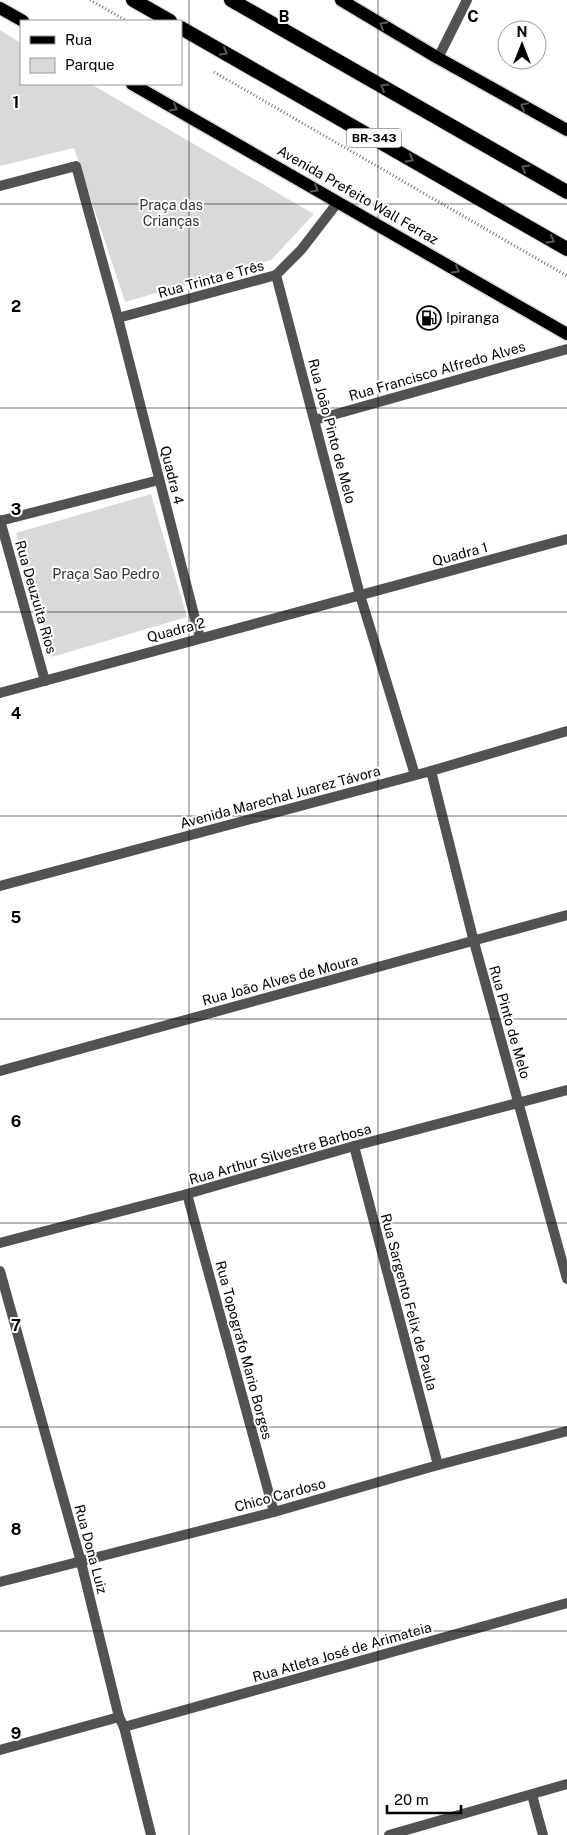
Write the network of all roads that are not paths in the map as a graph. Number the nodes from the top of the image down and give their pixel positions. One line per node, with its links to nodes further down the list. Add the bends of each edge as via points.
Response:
1 (133, 0): 7 (highway)
2 (231, 0): 13 (highway, one-way to 2)
3 (341, 0): 9 (main road, one-way to 3)
4 (466, 0): 9 (street)
5 (0, 8): 6 (main road)
6 (21, 20)
7 (168, 20)
8 (182, 29): 15 (highway, BR-343, one-way to 15)
9 (438, 58): 11 (main road, one-way to 9)
10 (134, 85): 14 (main road, Avenida Prefeito Wall Ferraz, one-way to 14)
11 (567, 130)
12 (0, 186): 17 (street, Quadra 4, via 76,166)
13 (567, 192)
14 (338, 202): 16 (street, Rua Trinta e Três, via 301,250); 18 (main road, Avenida Prefeito Wall Ferraz, one-way to 18)
15 (567, 249)
16 (276, 275): 17 (street, Rua Trinta e Três); 20 (street, Rua João Pinto de Melo)
17 (118, 318): 21 (street, Quadra 4)
18 (567, 334)
19 (567, 349): 20 (street, Rua Francisco Alfredo Alves)
20 (315, 420): 24 (street, Rua João Pinto de Melo)
21 (159, 480): 22 (street); 25 (street, Quadra 4)
22 (0, 521): 26 (street, Rua Deuzuita Rios)
23 (567, 539): 24 (street, Quadra 1)
24 (360, 595): 25 (street, Quadra 2); 30 (street)
25 (200, 638): 26 (street, Quadra 2)
26 (44, 681): 27 (street, Quadra 2)
27 (0, 693)
28 (567, 731): 29 (street, Avenida Marechal Juarez Távora)
29 (431, 771): 30 (street, Avenida Marechal Juarez Távora); 33 (street, Rua Pinto de Melo)
30 (414, 775): 31 (street, Avenida Marechal Juarez Távora)
31 (0, 886)
32 (567, 915): 33 (street, Rua João Alves de Moura)
33 (474, 942): 34 (street, Rua João Alves de Moura); 36 (street, Rua Pinto de Melo)
34 (0, 1071)
35 (567, 1090): 36 (street, Rua Arthur Silvestre Barbosa)
36 (519, 1104): 37 (street, Rua Arthur Silvestre Barbosa); 41 (street, Rua Pinto de Melo)
37 (354, 1146): 38 (street, Rua Arthur Silvestre Barbosa); 43 (street, Rua Sargento Felix de Paula)
38 (187, 1194): 39 (street, Rua Arthur Silvestre Barbosa); 44 (street, Rua Topografo Mario Borges)
39 (0, 1243)
40 (0, 1271): 45 (street, Rua Dona Luiz)
41 (567, 1279)
42 (567, 1431): 43 (street, Chico Cardoso)
43 (438, 1465): 44 (street, Chico Cardoso)
44 (274, 1512): 45 (street, Chico Cardoso)
45 (82, 1562): 46 (street, Chico Cardoso); 48 (street, Rua Dona Luiz)
46 (0, 1582)
47 (567, 1603): 49 (street, Rua Atleta José de Arimateia)
48 (119, 1717): 49 (street, Rua Dona Luiz); 50 (street)
49 (124, 1727): 53 (street, Rua Dona Luiz)
50 (0, 1750)
51 (567, 1784): 52 (street)
52 (532, 1794): 54 (street); 55 (street)
53 (151, 1835)
54 (389, 1835)
55 (543, 1835)

